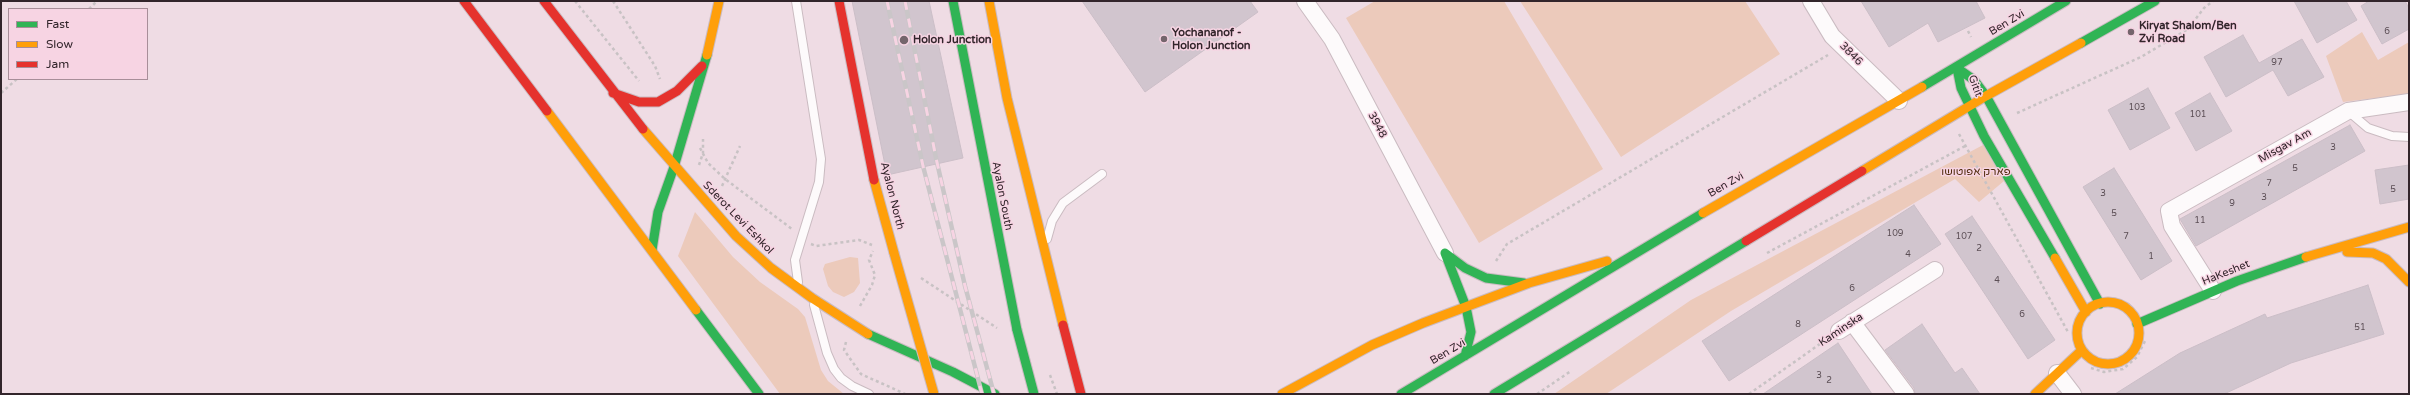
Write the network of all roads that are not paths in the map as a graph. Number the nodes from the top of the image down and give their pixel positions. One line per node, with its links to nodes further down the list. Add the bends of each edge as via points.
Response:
1 (464, 1): 24 (main road)
2 (544, 1): 14 (main road, Sderot Levi Eshkol)
3 (719, 1): 12 (main road)
4 (796, 1): 34 (lane, via 822,159 819,182 795,260 796,279)
5 (839, 1): 46 (main road, Ayalon North, bridge, via 877,193)
6 (953, 1): 48 (main road, Ayalon South, bridge, via 1017,330)
7 (989, 1): 28 (main road, via 1007,98)
8 (1305, 1): 26 (street, 3948, via 1332,39)
9 (1811, 1): 16 (street, 3846, via 1832,36)
10 (2066, 1): 13 (main road, Ben Zvi)
11 (2155, 1): 15 (main road)
12 (706, 62): 14 (main road, via 677,91 658,102 639,102); 21 (main road)
13 (1957, 68): 15 (main road, Gitit, via 1974,80); 16 (main road, Ben Zvi); 18 (main road, Gitit, via 1961,88)
14 (613, 93): 21 (main road, Sderot Levi Eshkol)
15 (1986, 96): 18 (main road); 37 (main road, Gitit)
16 (1899, 101): 27 (main road, Ben Zvi)
17 (2409, 102): 19 (street, Misgav Am)
18 (1970, 107): 39 (main road, Gitit, via 1984,136); 52 (main road)
19 (2348, 111): 20 (lane, via 2368,128 2392,136); 35 (street, Misgav Am, via 2169,212 2172,226)
20 (2409, 137)
21 (674, 167): 24 (main road, via 658,212); 34 (main road, Sderot Levi Eshkol, via 750,250)
22 (1102, 174): 28 (lane, via 1069,197 1057,212 1049,231)
23 (2409, 227): 25 (main road, HaKeshet)
24 (652, 250): 44 (main road)
25 (2327, 252): 32 (main road, HaKeshet, via 2373,253 2386,259); 35 (main road, HaKeshet, via 2297,259)
26 (1445, 253): 33 (main road, via 1465,268 1486,278); 38 (main road)
27 (1635, 253): 33 (main road); 42 (main road, Ben Zvi)
28 (1045, 257): 49 (main road)
29 (2409, 266): 31 (main road)
30 (1935, 270): 53 (street, Kaminska, via 1845,326)
31 (2409, 271)
32 (2409, 282)
33 (1529, 283): 38 (main road)
34 (801, 290): 36 (main road, Sderot Levi Eshkol)
35 (2213, 291): 40 (main road, HaKeshet)
36 (812, 298): 45 (lane, via 834,369 852,386); 47 (main road, Sderot Levi Eshkol, via 866,333)
37 (2100, 304): 39 (main road); 40 (main road, via 2109,303 2122,307)
38 (1466, 307): 42 (main road, via 1471,332); 50 (main road, via 1372,345)
39 (2086, 312): 41 (main road, via 2077,330)
40 (2140, 322): 41 (main road, via 2137,343 2132,352 2121,361 2106,364)
41 (2078, 353): 43 (main road)
42 (1465, 356): 51 (main road, Ben Zvi)
43 (2057, 373): 54 (main road); 55 (street)
44 (759, 394)
45 (869, 394)
46 (934, 394)
47 (995, 394)
48 (1034, 394)
49 (1081, 394)
50 (1282, 394)
51 (1401, 394)
52 (1494, 394)
53 (1906, 394)
54 (2035, 394)
55 (2073, 394)

